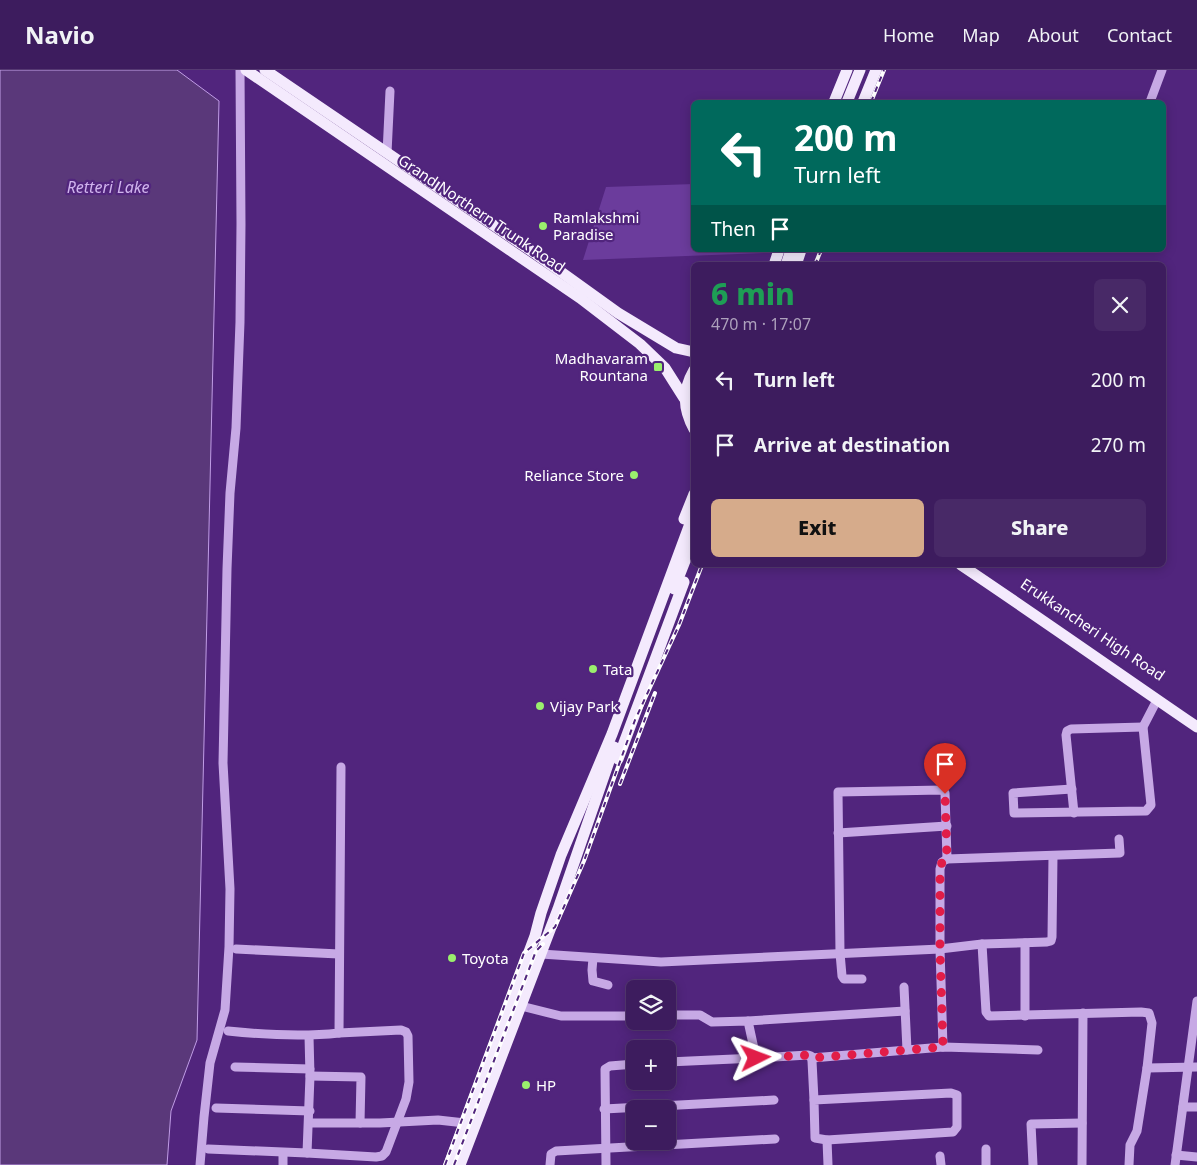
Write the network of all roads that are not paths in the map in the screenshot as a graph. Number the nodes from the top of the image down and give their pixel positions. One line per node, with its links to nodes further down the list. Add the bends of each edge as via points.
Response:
1 (240, 70): 96 (street, via 242,224 236,428 227,569 223,763 230,889 227,990 206,1085)
2 (246, 70): 18 (main road, Grand Northern Trunk Road, via 580,298 640,344 665,368)
3 (265, 70): 15 (main road)
4 (847, 70): 10 (main road)
5 (860, 70): 11 (main road)
6 (869, 70): 12 (main road)
7 (876, 70): 13 (main road)
8 (1162, 70): 14 (street)
9 (390, 91): 15 (street)
10 (835, 100)
11 (848, 100)
12 (859, 100)
13 (864, 100)
14 (1151, 100)
15 (387, 152): 16 (main road, via 618,314 676,348)
16 (691, 351)
17 (691, 376): 18 (main road)
18 (684, 398): 19 (main road)
19 (691, 423)
20 (691, 502): 32 (main road, via 616,707 577,801)
21 (691, 521): 32 (main road)
22 (691, 545): 32 (main road)
23 (691, 565): 34 (main road, via 598,812)
24 (964, 567): 26 (main road)
25 (975, 567): 27 (main road, Erukkancheri High Road)
26 (1157, 700): 28 (street); 29 (main road)
27 (1197, 718)
28 (1142, 727): 31 (street, via 1067,731); 33 (street, via 1150,808 1146,811)
29 (1197, 727)
30 (341, 767): 45 (street)
31 (1072, 789): 33 (street); 33 (street, via 1013,793 1014,812)
32 (586, 804): 34 (main road); 85 (main road, via 561,855 535,936)
33 (1074, 813)
34 (589, 819): 46 (main road)
35 (947, 826): 36 (street); 36 (street, via 942,790 840,791 837,794); 39 (street)
36 (838, 833): 44 (street)
37 (1120, 839): 38 (street, via 1120,853)
38 (1053, 856): 39 (street); 40 (street, via 1051,941)
39 (947, 859): 43 (street, via 940,869)
40 (1025, 943): 41 (street); 57 (street)
41 (982, 944): 43 (street); 57 (street, via 986,1012 992,1016)
42 (236, 949): 45 (street)
43 (940, 949): 44 (street); 63 (street)
44 (840, 953): 47 (street, via 661,962); 48 (street, via 844,979)
45 (339, 954): 61 (street)
46 (541, 954): 47 (street); 52 (main road)
47 (593, 958): 49 (street, via 593,981)
48 (862, 979)
49 (608, 985)
50 (904, 987): 53 (street)
51 (1197, 1001): 59 (street)
52 (521, 1006): 56 (street, via 561,1016); 99 (main road)
53 (905, 1011): 58 (street); 64 (street)
54 (1083, 1013): 57 (street); 73 (street, via 1149,1013 1152,1023); 86 (street)
55 (676, 1015): 58 (street, via 700,1015 712,1022)
56 (626, 1016)
57 (1025, 1016)
58 (748, 1021): 66 (street)
59 (1195, 1023): 71 (street)
60 (228, 1031): 62 (street)
61 (339, 1032): 62 (street); 82 (street, via 406,1032 409,1082)
62 (309, 1036): 74 (street)
63 (943, 1047): 64 (street); 65 (street)
64 (907, 1050): 67 (street)
65 (1038, 1050)
66 (756, 1058): 67 (street, via 808,1055); 68 (street)
67 (812, 1058): 76 (street)
68 (676, 1062)
69 (626, 1065): 80 (street, via 606,1069)
70 (235, 1067): 74 (street)
71 (1187, 1067): 72 (street); 73 (street); 77 (street)
72 (1197, 1067)
73 (1147, 1068): 106 (street, via 1137,1131 1130,1145)
74 (310, 1073): 81 (street); 84 (street, via 361,1078)
75 (774, 1100): 80 (street)
76 (814, 1100): 88 (street, via 815,1138); 88 (street, via 951,1092 956,1095 957,1127 953,1132)
77 (1183, 1107): 78 (street); 95 (street)
78 (1197, 1107)
79 (216, 1108): 81 (street)
80 (604, 1109): 90 (street)
81 (310, 1110): 83 (street)
82 (397, 1122): 84 (street); 85 (street, via 438,1120); 93 (street, via 382,1156)
83 (309, 1123): 84 (street); 93 (street)
84 (360, 1123)
85 (465, 1123): 98 (main road)
86 (1082, 1123): 104 (street, via 1031,1124); 105 (street)
87 (775, 1139): 90 (street)
88 (827, 1140): 102 (street)
89 (208, 1149): 92 (street)
90 (605, 1149): 100 (street, via 553,1152); 101 (street)
91 (986, 1149): 103 (street)
92 (283, 1153): 93 (street); 97 (street)
93 (307, 1153)
94 (1197, 1157): 95 (street)
95 (1176, 1160)
96 (200, 1165)
97 (283, 1165)
98 (449, 1165)
99 (460, 1165)
100 (550, 1165)
101 (606, 1165)
102 (828, 1165)
103 (986, 1165)
104 (1032, 1165)
105 (1082, 1165)
106 (1129, 1165)

